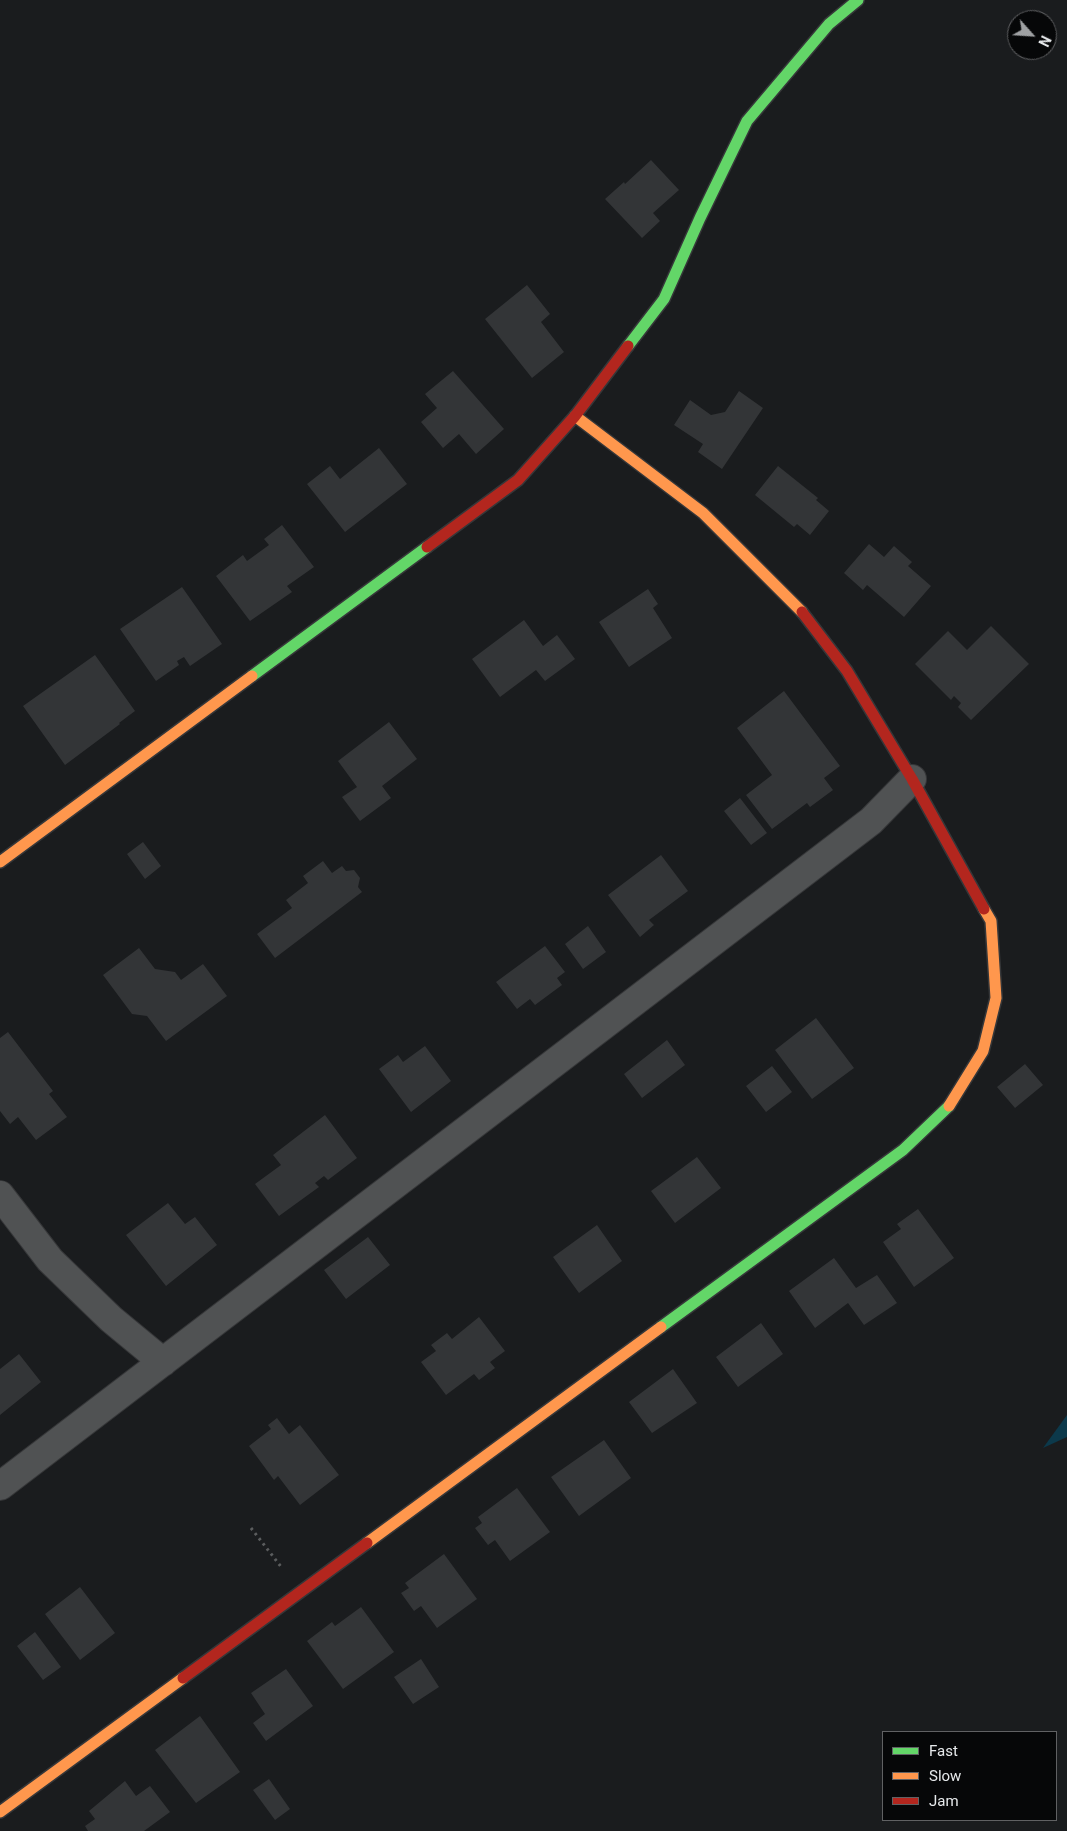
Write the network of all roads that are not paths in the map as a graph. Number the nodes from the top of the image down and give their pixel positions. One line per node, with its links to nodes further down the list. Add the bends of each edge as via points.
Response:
1 (858, 0): 2 (street, via 829,24 746,121 664,298)
2 (575, 416): 3 (street, via 703,513 797,605 847,671); 4 (street, via 518,480)
3 (912, 779): 6 (street, via 871,821); 8 (street, via 991,921 996,998 983,1052 949,1106 903,1150)
4 (0, 862)
5 (0, 1195): 6 (street, via 50,1260 111,1319)
6 (162, 1362): 7 (street)
7 (0, 1486)
8 (0, 1812)

